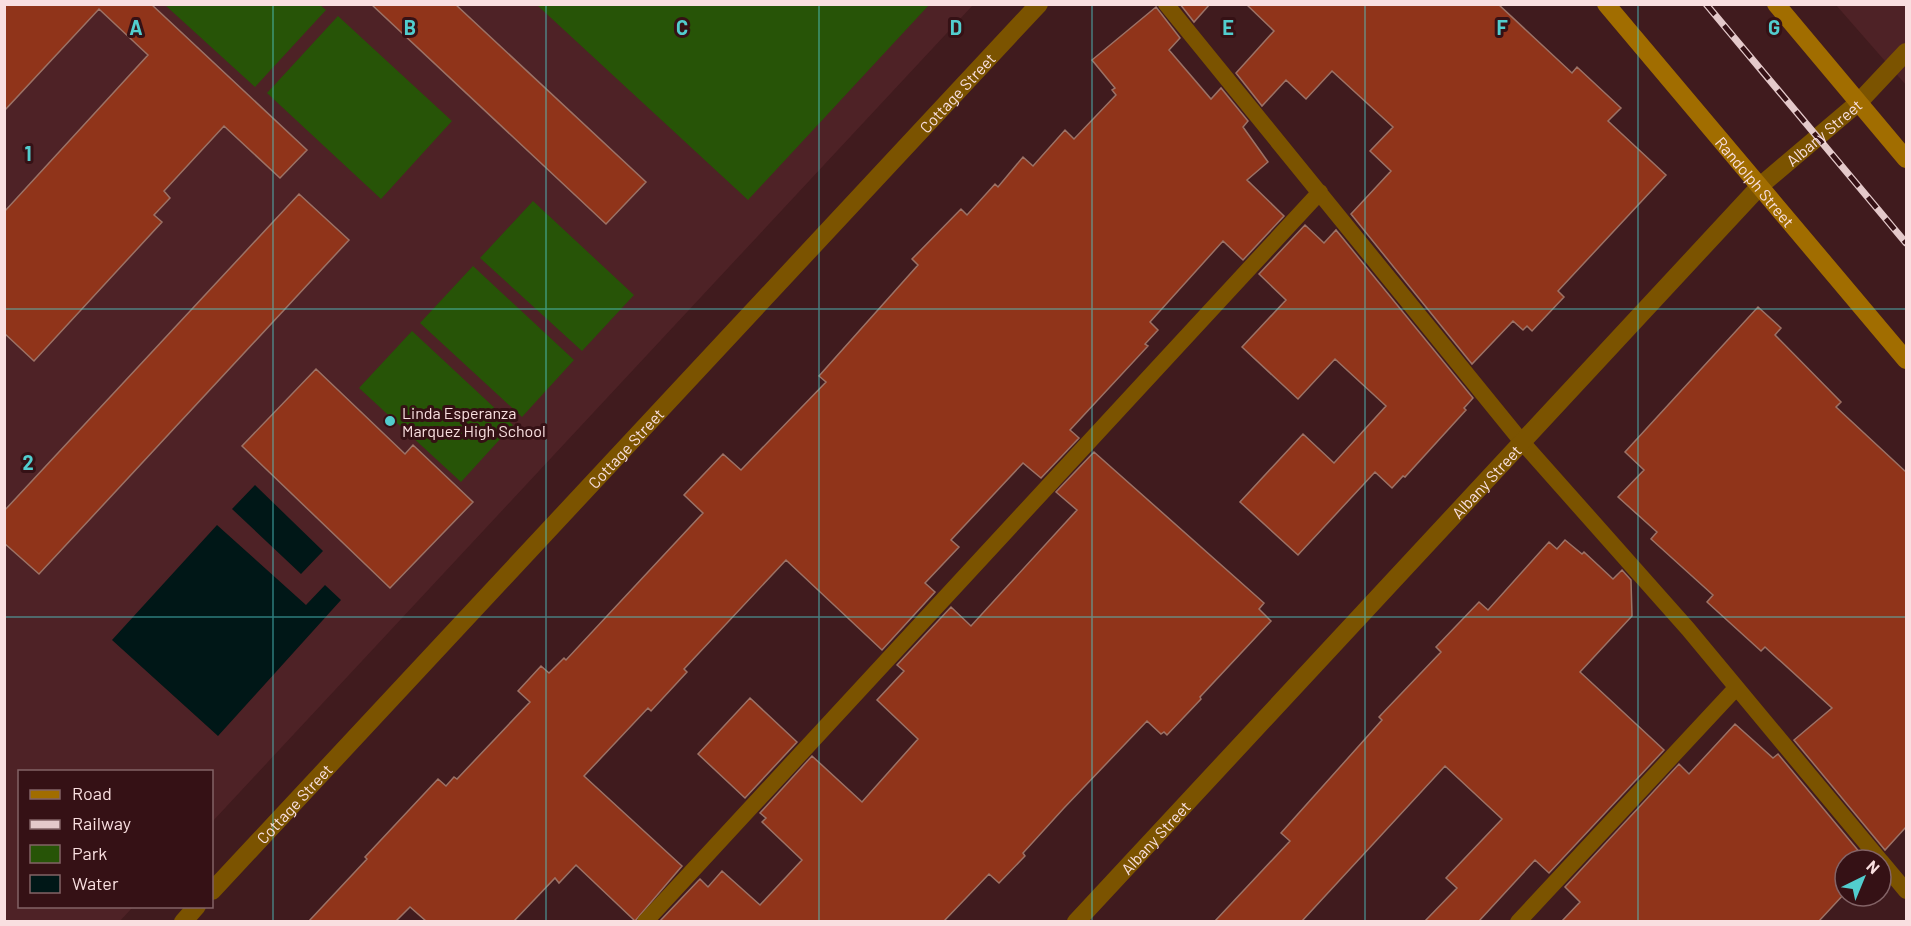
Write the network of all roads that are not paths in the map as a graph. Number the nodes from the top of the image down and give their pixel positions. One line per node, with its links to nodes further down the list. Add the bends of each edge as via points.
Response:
1 (1039, 4): 15 (street, Cottage Street)
2 (1166, 4): 9 (lane)
3 (1606, 4): 8 (street, Randolph Street)
4 (1776, 4): 6 (street)
5 (1906, 52): 6 (street, Albany Street)
6 (1859, 102): 7 (street); 8 (street, Albany Street)
7 (1906, 159)
8 (1760, 186): 10 (street, Randolph Street); 11 (street, Albany Street)
9 (1320, 192): 11 (lane); 19 (lane)
10 (1906, 360)
11 (1522, 442): 12 (lane); 20 (street, Albany Street)
12 (1736, 688): 13 (lane); 21 (lane)
13 (1871, 848)
14 (1893, 875): 16 (lane)
15 (213, 890)
16 (1906, 891)
17 (195, 908): 18 (street)
18 (183, 921)
19 (645, 921)
20 (1076, 921)
21 (1518, 921)

